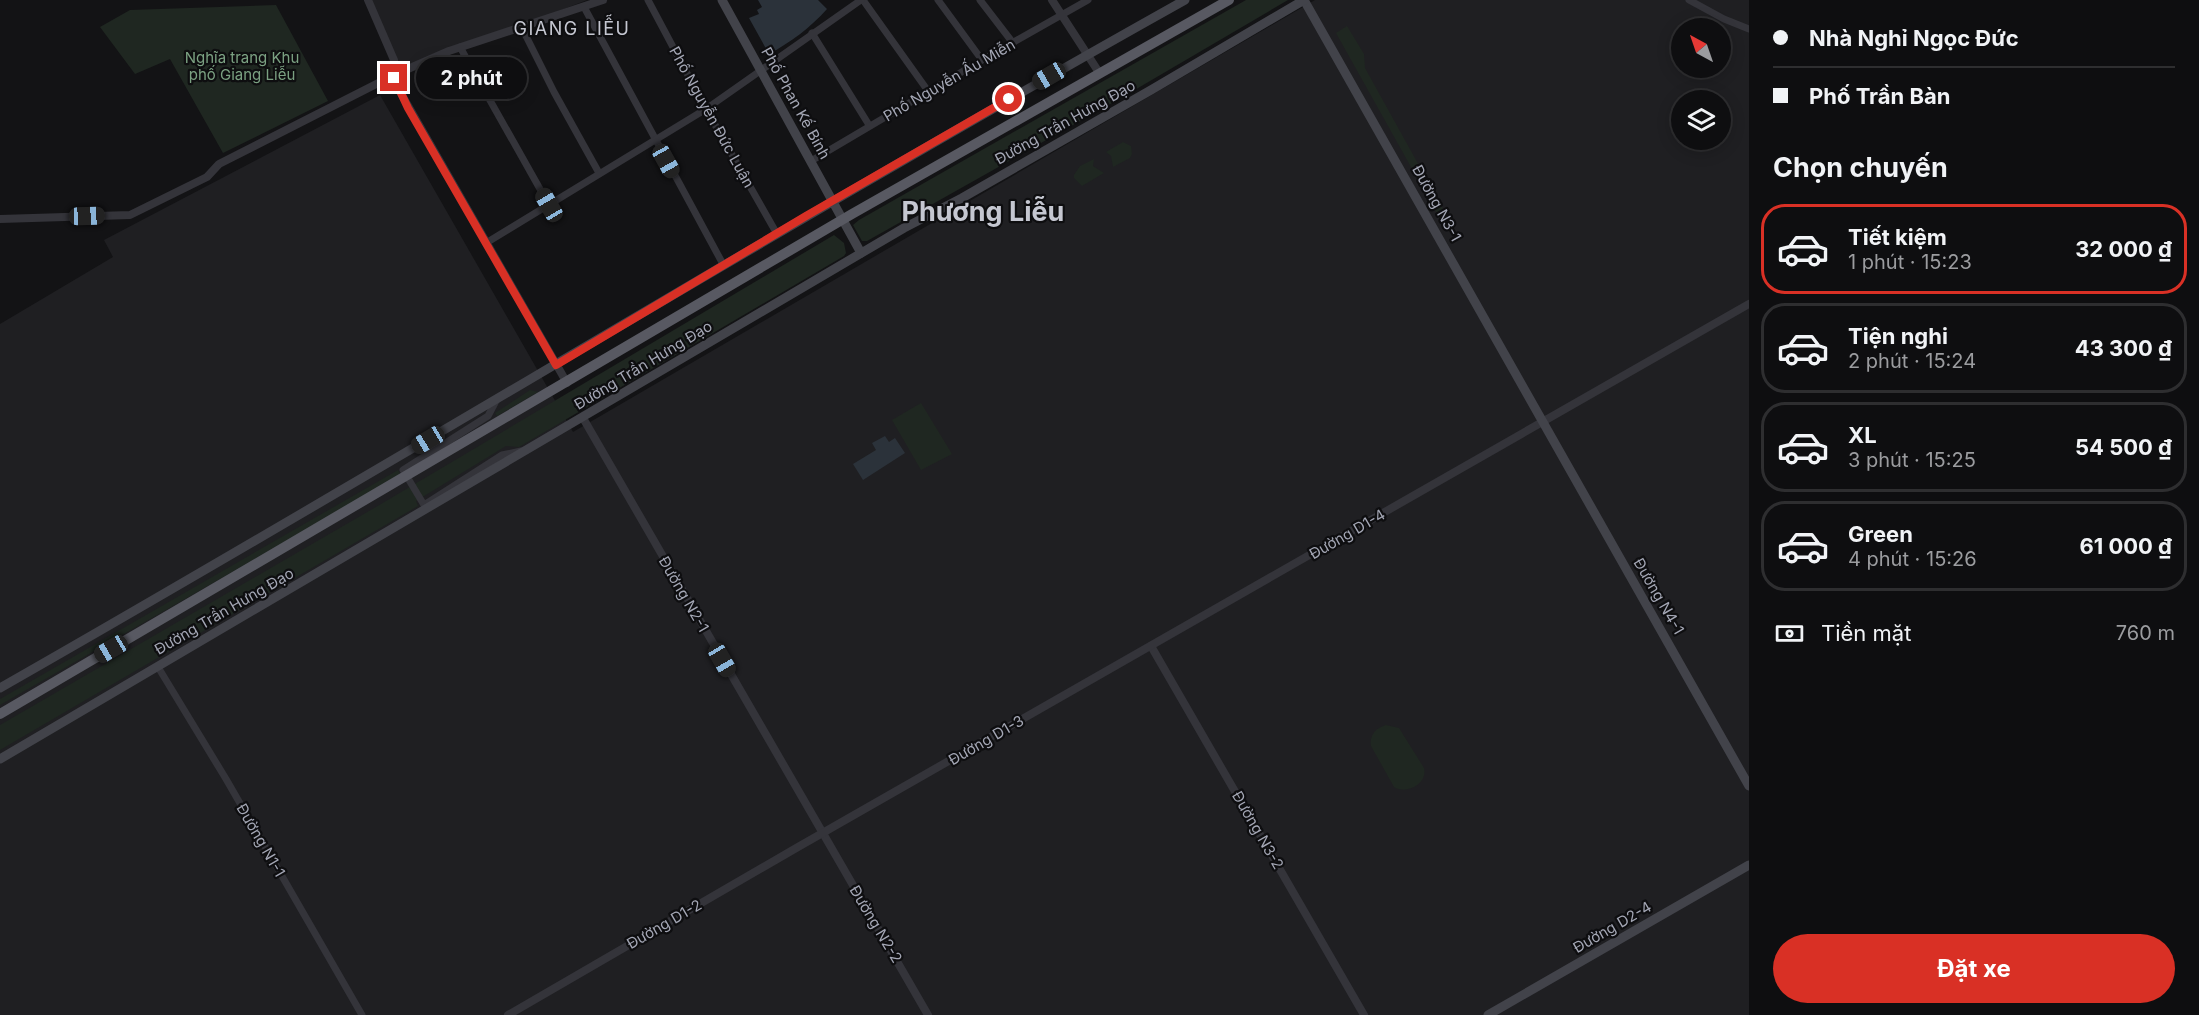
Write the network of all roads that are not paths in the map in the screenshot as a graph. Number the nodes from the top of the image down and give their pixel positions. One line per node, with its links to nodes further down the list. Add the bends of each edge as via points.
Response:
1 (368, 0): 25 (street, via 393,54)
2 (603, 0): 14 (street)
3 (648, 0): 27 (street, Phố Nguyễn Đức Luận)
4 (722, 0): 23 (main road, Phố Phan Kế Bính)
5 (862, 0): 18 (street); 26 (street)
6 (938, 0): 22 (street)
7 (980, 0): 19 (street)
8 (1052, 0): 15 (street)
9 (1088, 0): 15 (street, Phố Nguyễn Ấu Miễn)
10 (1185, 0): 21 (main road)
11 (1229, 0): 24 (highway, Đường Trần Hưng Đạo)
12 (1304, 0): 38 (main road, Đường Trần Hưng Đạo); 45 (main road, Đường N3-1)
13 (1689, 0): 17 (street)
14 (584, 7): 16 (street); 29 (street)
15 (1062, 14): 19 (street, Phố Nguyễn Ấu Miễn); 21 (street)
16 (522, 26): 20 (street); 31 (street)
17 (1749, 28)
18 (812, 33): 23 (street); 28 (street)
19 (1013, 43): 22 (street, Phố Nguyễn Ấu Miễn)
20 (460, 47): 25 (street); 33 (street)
21 (1088, 54): 24 (street); 32 (main road)
22 (982, 60): 26 (street, Phố Nguyễn Ấu Miễn)
23 (760, 71): 27 (street); 30 (main road, Phố Phan Kế Bính)
24 (1100, 74): 35 (highway, Đường Trần Hưng Đạo)
25 (394, 75): 34 (street, via 219,164 207,177 130,215); 37 (street, via 398,90)
26 (928, 91): 28 (street, Phố Nguyễn Ấu Miễn)
27 (706, 109): 29 (street); 36 (street, Phố Nguyễn Đức Luận)
28 (869, 126): 30 (street, Phố Nguyễn Ấu Miễn)
29 (654, 141): 31 (street); 39 (street)
30 (811, 161): 32 (main road, Phố Phan Kế Bính)
31 (599, 173): 33 (street)
32 (833, 200): 35 (main road, Phố Phan Kế Bính); 36 (main road)
33 (549, 205): 37 (street)
34 (0, 219)
35 (842, 220): 38 (main road, Phố Phan Kế Bính); 42 (highway, Đường Trần Hưng Đạo)
36 (777, 234): 39 (main road)
37 (486, 243): 41 (street)
38 (861, 253): 44 (main road, Đường Trần Hưng Đạo)
39 (724, 266): 41 (main road)
40 (1749, 304): 45 (street, Đường D1-4)
41 (556, 365): 42 (street); 43 (main road)
42 (567, 383): 50 (highway, Đường Trần Hưng Đạo)
43 (497, 399): 46 (street, via 488,416 403,470 424,505 502,455); 49 (main road)
44 (583, 418): 46 (main road, Đường Trần Hưng Đạo); 53 (street, Đường N2-1)
45 (1543, 422): 47 (street, Đường D1-4); 52 (main road, Đường N4-1)
46 (525, 450): 48 (main road, Đường Trần Hưng Đạo)
47 (1151, 646): 53 (street, Đường D1-3); 58 (street, Đường N3-2)
48 (158, 667): 51 (main road, Đường Trần Hưng Đạo); 55 (street, Đường N1-1)
49 (0, 688)
50 (0, 714)
51 (0, 759)
52 (1749, 786)
53 (822, 834): 56 (street, Đường D1-2); 57 (street, Đường N2-2)
54 (1749, 865): 59 (main road, Đường D2-4)
55 (362, 1015)
56 (508, 1015)
57 (928, 1015)
58 (1364, 1015)
59 (1488, 1015)

